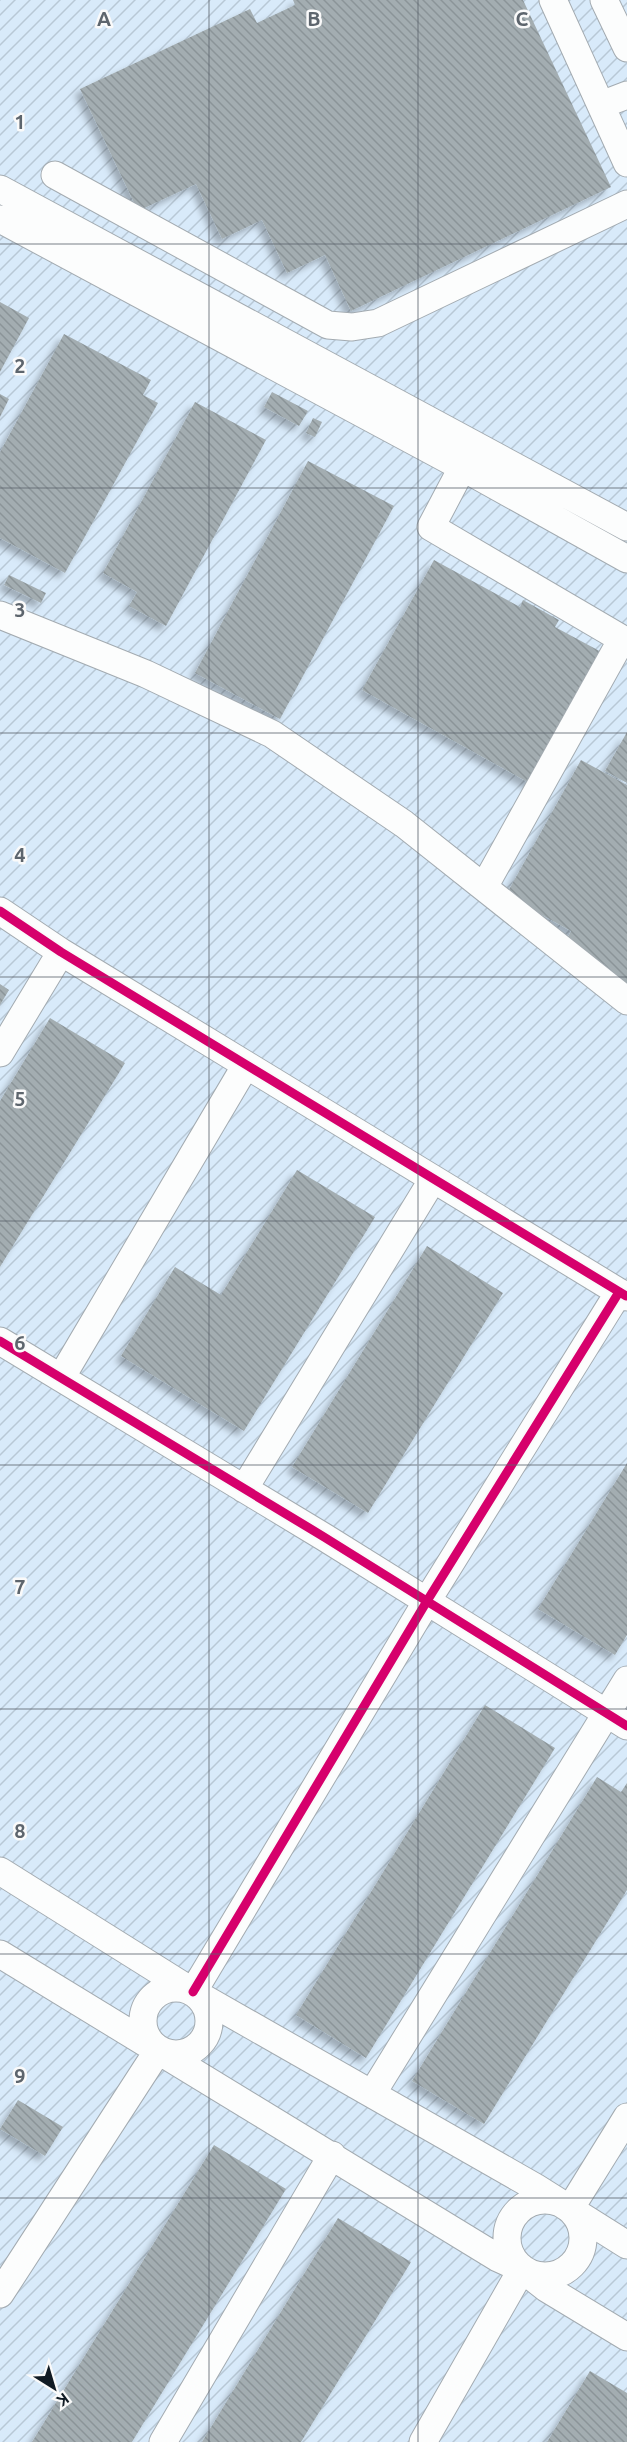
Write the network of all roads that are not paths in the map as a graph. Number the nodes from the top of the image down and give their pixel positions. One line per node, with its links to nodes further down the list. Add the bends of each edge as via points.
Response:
1 (553, 0): 5 (street)
2 (604, 0): 3 (street)
3 (627, 48)
4 (627, 94): 5 (street)
5 (601, 105): 6 (street)
6 (627, 163)
7 (55, 175): 9 (street, via 328,325 340,327 378,323)
8 (0, 189): 11 (street)
9 (627, 204)
10 (0, 219): 11 (street)
11 (468, 456): 12 (street); 13 (street); 15 (street, via 431,526 622,639)
12 (627, 527)
13 (627, 559)
14 (0, 615): 15 (street, via 146,674 272,734 404,824)
15 (484, 887): 18 (street)
16 (0, 911): 17 (street)
17 (61, 952): 19 (street); 20 (street)
18 (627, 1000)
19 (0, 1053)
20 (246, 1065): 21 (street); 24 (street)
21 (433, 1179): 22 (street); 25 (street)
22 (623, 1294): 26 (street)
23 (0, 1341): 24 (street)
24 (61, 1378): 25 (street)
25 (244, 1489): 26 (street)
26 (427, 1601): 28 (street); 31 (street)
27 (627, 1680): 28 (street)
28 (617, 1720): 33 (street)
29 (0, 1871): 31 (street)
30 (0, 1954): 32 (street)
31 (193, 1992): 32 (street, via 209,2017 204,2037 189,2051 179,2054); 32 (street, via 173,1987 147,2004 143,2024 151,2043); 33 (street)
32 (159, 2049): 35 (street); 39 (street)
33 (372, 2094): 36 (street)
34 (627, 2117): 36 (street)
35 (332, 2155): 38 (street); 41 (street)
36 (570, 2209): 37 (street); 38 (street, via 583,2229 584,2241 575,2262 556,2275 532,2275); 38 (street, via 554,2201 536,2201 516,2215 509,2225 508,2243)
37 (627, 2245)
38 (522, 2269): 40 (street); 42 (street)
39 (0, 2294)
40 (627, 2337)
41 (163, 2442)
42 (423, 2442)

